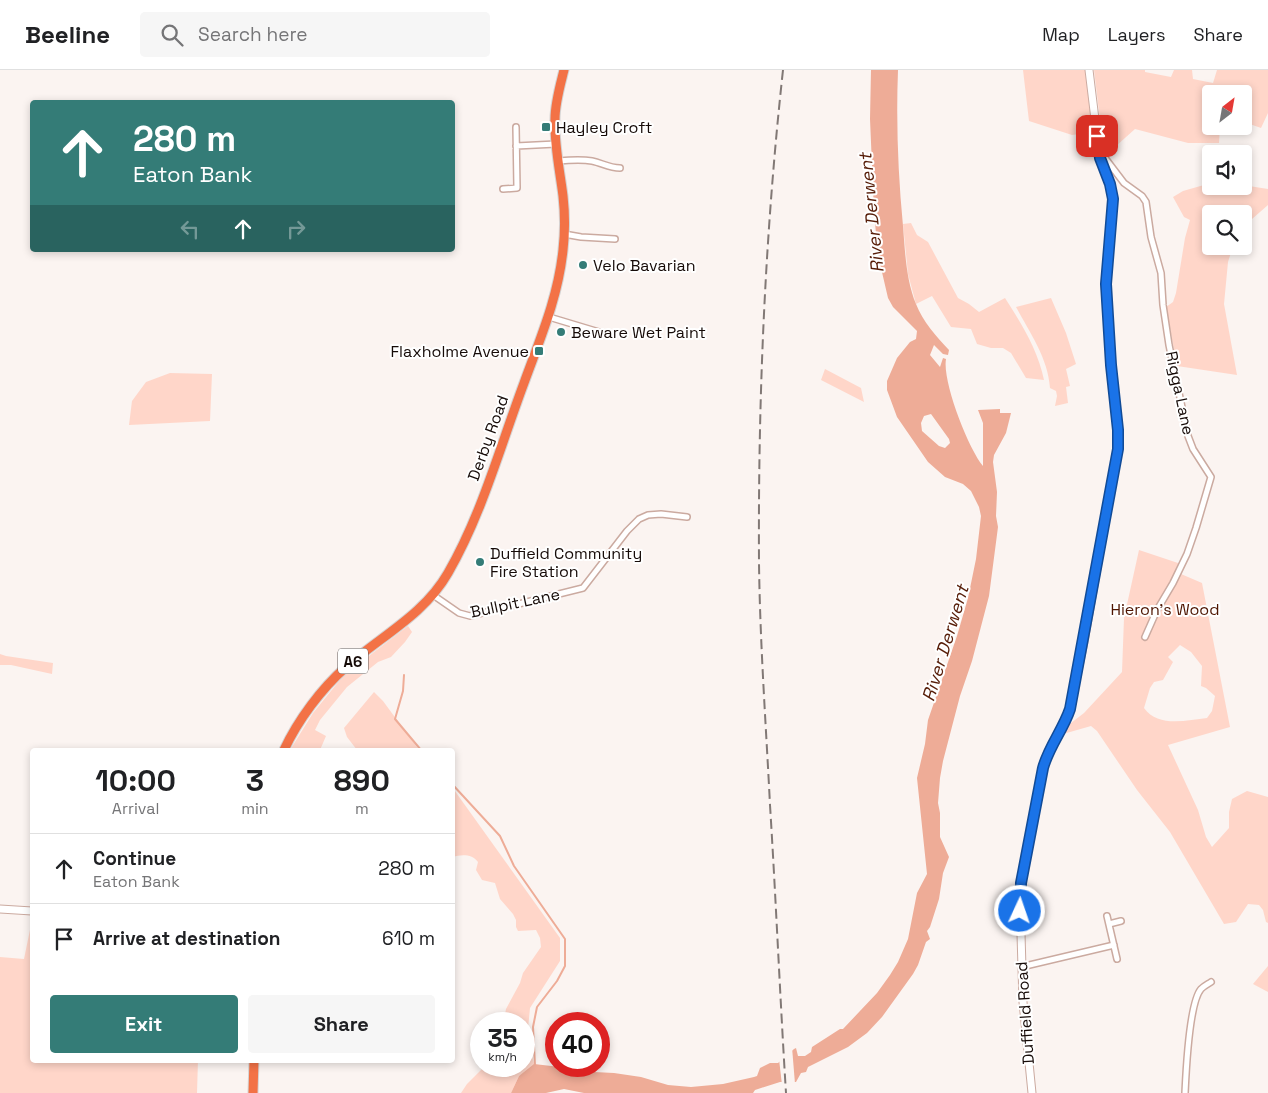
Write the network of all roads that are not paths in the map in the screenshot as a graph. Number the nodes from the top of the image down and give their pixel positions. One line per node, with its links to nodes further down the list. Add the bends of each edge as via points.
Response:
1 (564, 70): 4 (highway, Derby Road / A6, via 556,109)
2 (1089, 70): 6 (street, Duffield Road)
3 (516, 127): 5 (street)
4 (556, 144): 5 (street); 7 (highway, Derby Road / A6)
5 (516, 146): 9 (street, via 517,188)
6 (1099, 152): 16 (street, Rigga Lane, via 1124,183 1146,202 1161,273 1169,345 1188,436 1210,477 1187,554); 25 (street, Duffield Road, via 1113,199 1106,284 1117,458 1078,672 1067,718 1043,768 1024,865 1020,900)
7 (558, 161): 8 (street, via 586,160); 10 (highway, Derby Road / A6)
8 (620, 168)
9 (503, 189)
10 (564, 234): 11 (street); 12 (highway, Derby Road / A6, via 560,270)
11 (615, 239)
12 (549, 316): 13 (street); 15 (highway, Derby Road / A6, via 478,508 450,570)
13 (599, 332)
14 (687, 518): 15 (street, Bullpit Lane, via 661,514 639,519 583,588 470,616 459,613)
15 (433, 595): 17 (highway, Derby Road / A6, via 340,673 308,711)
16 (1145, 637)
17 (285, 748)
18 (0, 909): 19 (street)
19 (30, 911)
20 (1107, 916): 22 (street)
21 (1121, 921): 22 (street)
22 (1109, 924): 23 (street)
23 (1114, 945): 24 (street); 25 (street)
24 (1117, 958)
25 (1021, 967): 29 (street, Duffield Road)
26 (1211, 982): 30 (street, via 1196,998)
27 (254, 1063): 28 (highway)
28 (253, 1093)
29 (1032, 1093)
30 (1185, 1093)

